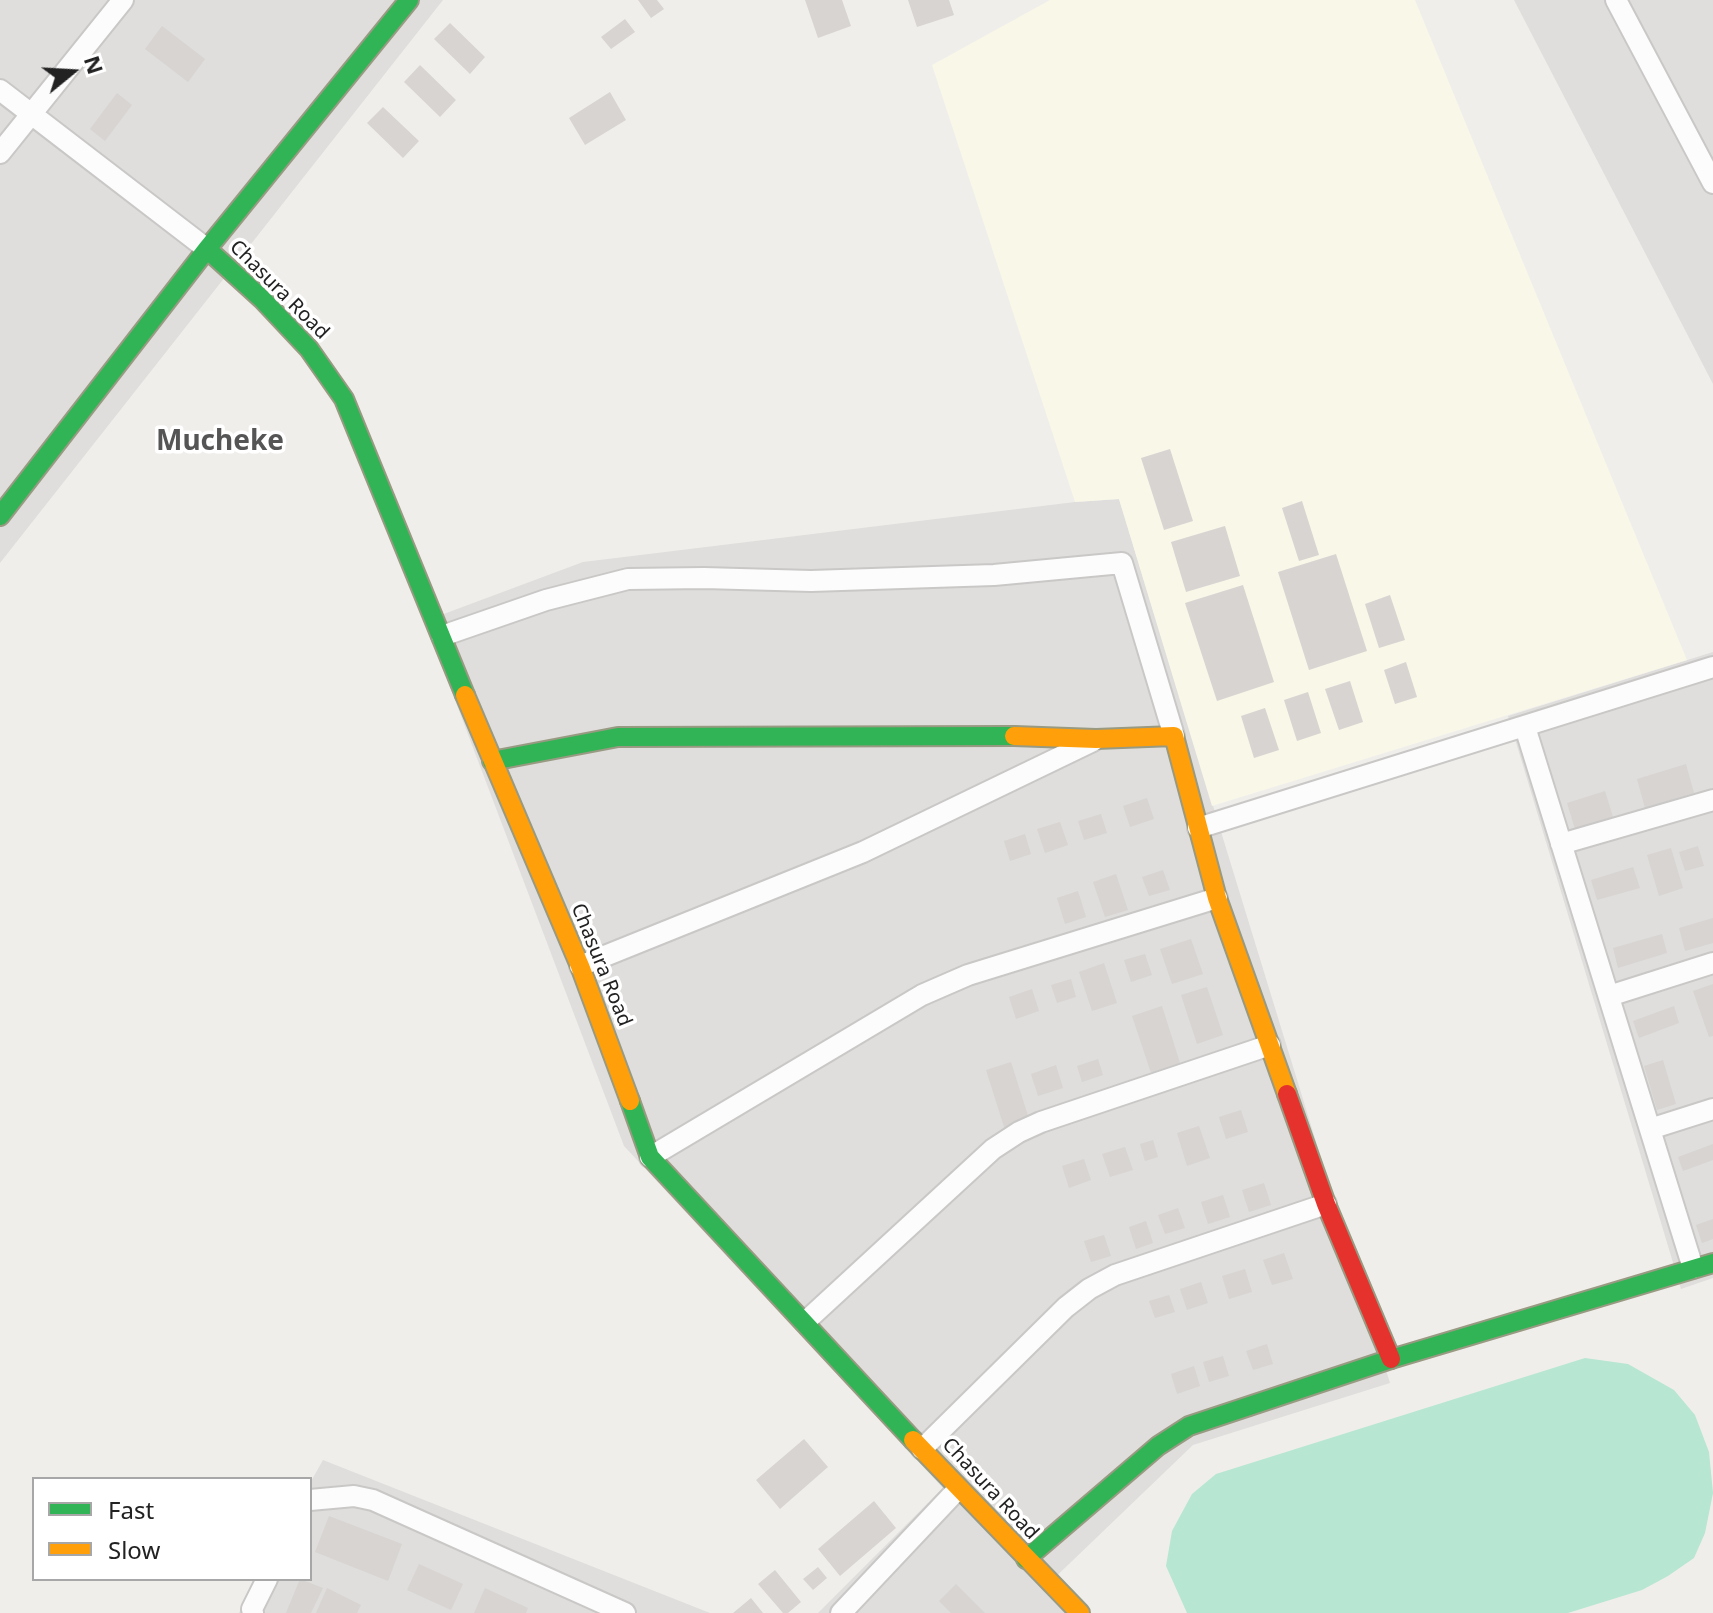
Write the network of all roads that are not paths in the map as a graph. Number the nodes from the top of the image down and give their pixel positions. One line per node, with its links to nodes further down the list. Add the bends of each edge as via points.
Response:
1 (123, 0): 5 (street)
2 (409, 0): 8 (street)
3 (1616, 0): 7 (street)
4 (0, 90): 5 (street)
5 (31, 112): 6 (street); 8 (street)
6 (0, 153)
7 (1713, 183)
8 (207, 249): 9 (street); 10 (street, Chasura Road, via 309,349 344,399)
9 (0, 516)
10 (442, 636): 13 (street, via 628,579 811,581 994,575 1122,563); 15 (street, Chasura Road)
11 (1713, 667): 12 (street)
12 (1525, 727): 17 (street); 18 (street)
13 (1174, 736): 14 (street); 17 (street)
14 (1096, 739): 15 (street, via 618,737); 21 (street, via 863,852)
15 (492, 761): 21 (street, Chasura Road)
16 (1713, 800): 18 (street)
17 (1198, 828): 19 (street)
18 (1561, 844): 22 (street)
19 (1217, 898): 23 (street); 26 (street, via 968,975 922,995)
20 (1713, 963): 22 (street)
21 (580, 966): 26 (street, Chasura Road)
22 (1609, 996): 25 (street)
23 (1270, 1045): 27 (street); 29 (street, via 1019,1132 993,1149)
24 (1713, 1109): 25 (street)
25 (1650, 1129): 28 (street)
26 (650, 1157): 29 (street, Chasura Road)
27 (1326, 1204): 30 (street); 31 (street, via 1115,1275 1089,1289)
28 (1703, 1265): 30 (street)
29 (805, 1322): 31 (street, Chasura Road)
30 (1391, 1359): 34 (street, via 1189,1426 1158,1446)
31 (922, 1449): 32 (street, Chasura Road)
32 (958, 1489): 34 (street, Chasura Road); 38 (street)
33 (312, 1500): 37 (street, via 373,1500)
34 (1026, 1559): 39 (street, Chasura Road)
35 (266, 1581): 36 (street)
36 (253, 1613)
37 (625, 1613)
38 (841, 1613)
39 (1080, 1613)

